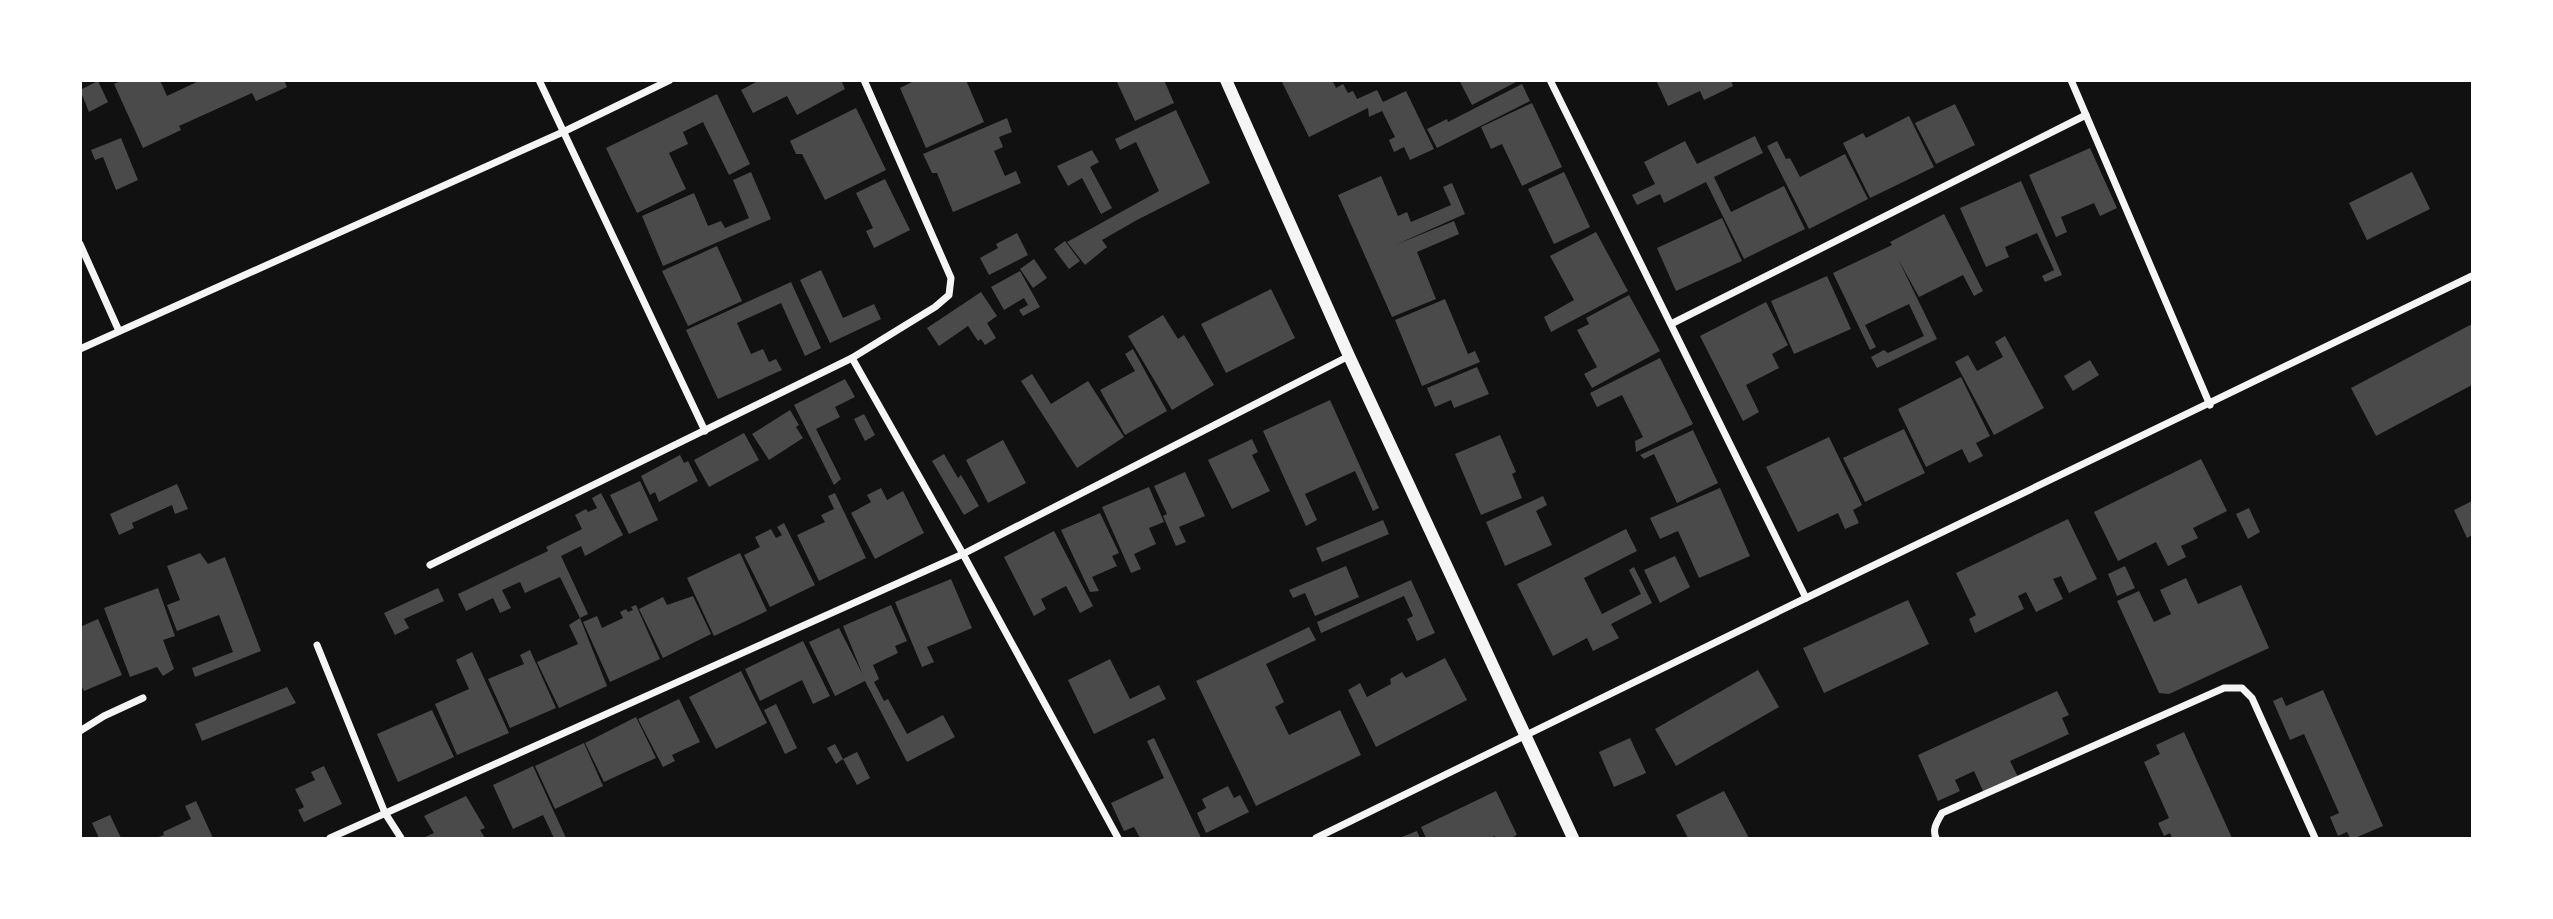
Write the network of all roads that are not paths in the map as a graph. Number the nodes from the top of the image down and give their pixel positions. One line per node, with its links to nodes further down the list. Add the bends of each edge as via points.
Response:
1 (539, 80): 8 (street)
2 (670, 80): 8 (street)
3 (864, 80): 15 (street, via 951,278 949,295 936,307)
4 (1226, 80): 14 (street)
5 (1550, 80): 11 (street)
6 (2071, 80): 7 (street)
7 (2086, 115): 11 (street); 16 (street)
8 (563, 132): 12 (street); 17 (street)
9 (80, 244): 12 (street)
10 (2473, 276): 16 (street)
11 (1671, 324): 20 (street)
12 (119, 331): 13 (street)
13 (80, 349)
14 (1349, 356): 18 (street); 24 (street)
15 (852, 358): 17 (street); 18 (street)
16 (2210, 405): 20 (street)
17 (705, 431): 19 (street)
18 (963, 554): 25 (street); 28 (street)
19 (430, 565)
20 (1806, 598): 24 (street)
21 (317, 645): 25 (street)
22 (144, 698): 23 (street)
23 (80, 731)
24 (1526, 734): 29 (street); 30 (street)
25 (385, 813): 26 (street); 27 (street)
26 (330, 838)
27 (401, 838)
28 (1118, 838)
29 (1316, 838)
30 (1573, 838)
31 (1936, 838): 32 (street, via 1936,822 1942,813 2224,688 2242,688 2252,698)
32 (2315, 838)

